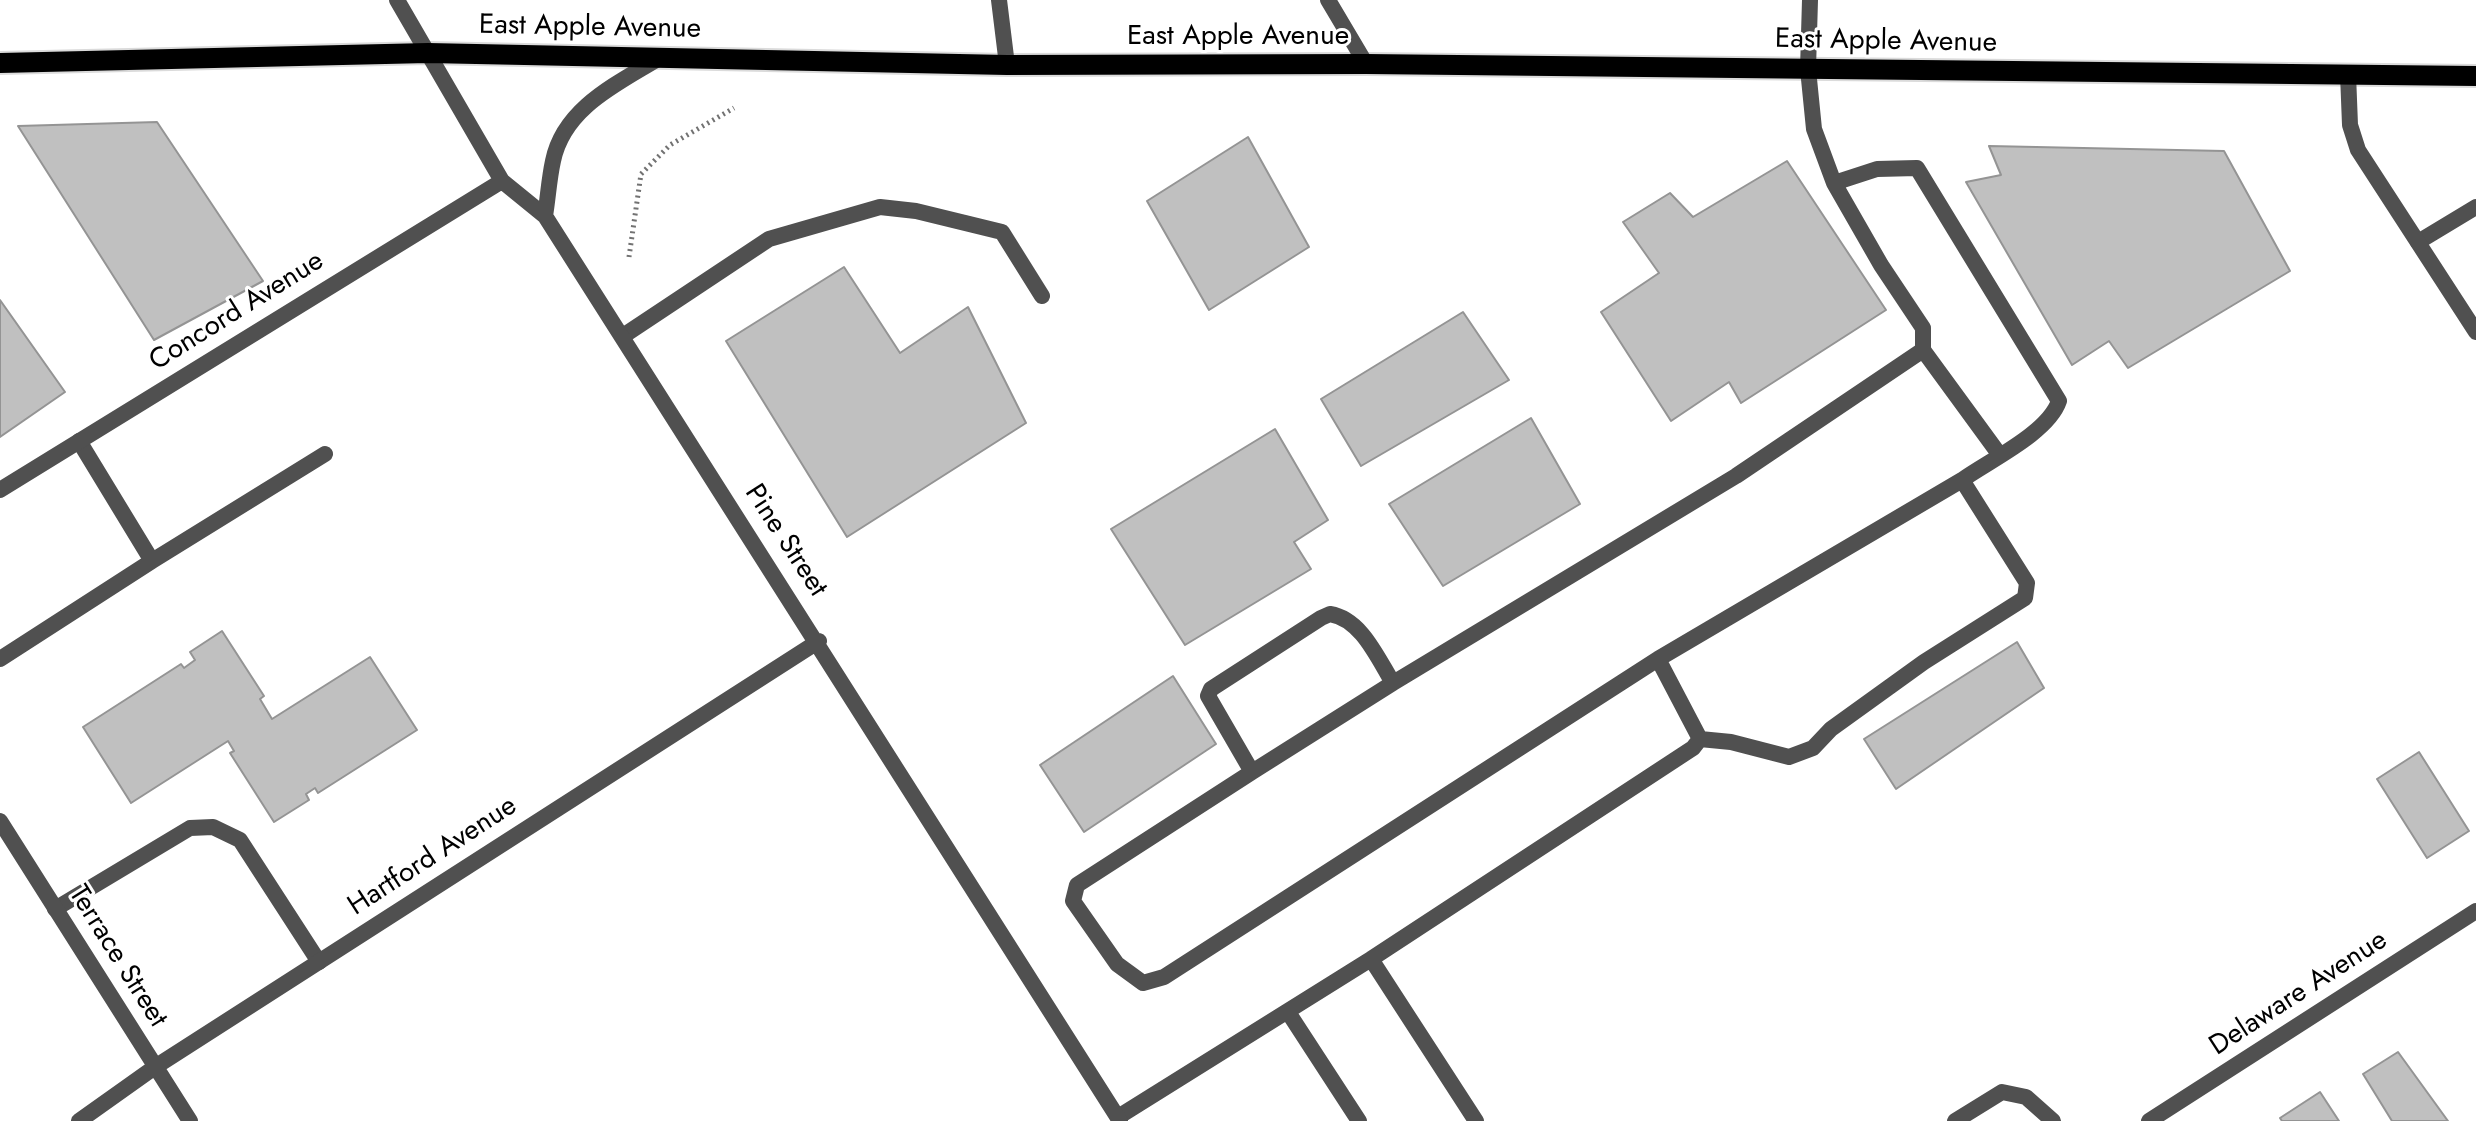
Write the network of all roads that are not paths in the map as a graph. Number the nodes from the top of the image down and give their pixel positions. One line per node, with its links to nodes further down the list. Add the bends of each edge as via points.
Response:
1 (397, 0): 5 (street, Pine Street)
2 (999, 0): 9 (street)
3 (1328, 0): 8 (street)
4 (1810, 0): 10 (street)
5 (428, 53): 6 (main road, East Apple Avenue); 7 (main road, East Apple Avenue); 13 (street, Pine Street)
6 (662, 56): 9 (main road, East Apple Avenue); 16 (street, via 595,97 571,122 553,158)
7 (0, 63)
8 (1366, 64): 9 (main road, East Apple Avenue); 10 (main road, East Apple Avenue)
9 (1007, 65)
10 (1808, 69): 11 (main road, East Apple Avenue); 14 (street, via 1814,129)
11 (2348, 74): 12 (main road, East Apple Avenue); 17 (street, via 2350,125 2358,150)
12 (2476, 76)
13 (502, 181): 16 (street, Pine Street); 22 (street, Concord Avenue)
14 (1834, 183): 21 (street, via 1923,328); 24 (street, via 1877,169 1917,168 2059,401 2054,414 2034,432)
15 (2476, 207): 17 (street)
16 (545, 216): 20 (street, Pine Street)
17 (2418, 242): 19 (street)
18 (1042, 296): 20 (street, via 1002,232 880,207 769,239)
19 (2476, 332)
20 (623, 336): 28 (street, Pine Street)
21 (1923, 350): 24 (street); 31 (street, via 1736,476)
22 (79, 441): 26 (street, Concord Avenue); 27 (street)
23 (325, 454): 27 (street)
24 (1999, 454): 25 (street)
25 (1962, 480): 30 (street); 32 (street, via 2027,583 2025,598 1924,662 1813,748 1789,757)
26 (0, 490)
27 (152, 561): 29 (street)
28 (819, 641): 38 (street, Hartford Avenue); 41 (street, Pine Street)
29 (0, 659)
30 (1658, 659): 32 (street); 33 (street, via 1164,977 1143,983 1098,941 1073,901 1077,885)
31 (1393, 683): 33 (street); 33 (street, via 1353,624 1344,616 1321,618 1211,689 1211,706)
32 (1700, 739): 37 (street)
33 (1252, 772)
34 (0, 821): 35 (street, Terrace Street)
35 (55, 909): 38 (street, via 190,828 213,827 240,840); 40 (street, Terrace Street)
36 (2476, 911): 48 (street, Delaware Avenue)
37 (1371, 959): 39 (street); 45 (street)
38 (319, 962): 40 (street, Hartford Avenue)
39 (1288, 1012): 41 (street); 44 (street)
40 (155, 1067): 42 (street, Hartford Avenue); 43 (street, Terrace Street)
41 (1116, 1120)
42 (79, 1121)
43 (190, 1121)
44 (1359, 1121)
45 (1476, 1121)
46 (1955, 1121): 47 (street, via 2002,1092 2026,1097)
47 (2053, 1121)
48 (2149, 1121)

